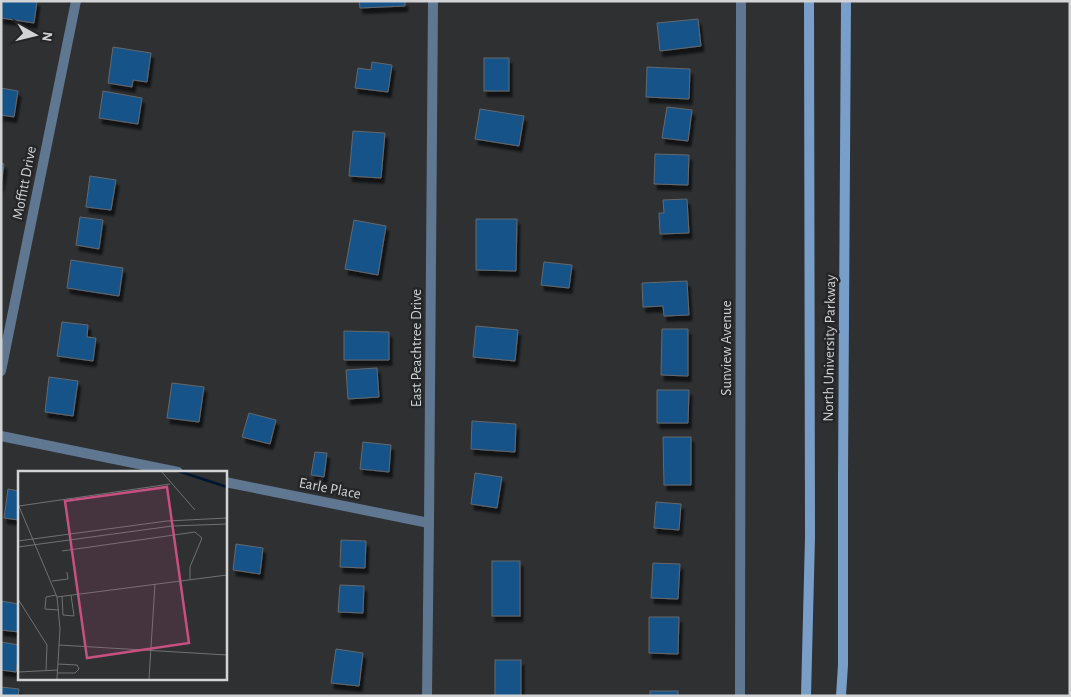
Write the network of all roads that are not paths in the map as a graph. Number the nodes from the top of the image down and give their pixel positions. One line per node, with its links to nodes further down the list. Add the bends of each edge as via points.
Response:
1 (76, 1): 6 (street, Moffitt Drive)
2 (433, 1): 10 (street, East Peachtree Drive)
3 (741, 1): 12 (street, Sunview Avenue)
4 (809, 1): 13 (main road, North University Parkway, via 810,537)
5 (846, 1): 14 (main road, North University Parkway)
6 (1, 371)
7 (1, 436): 8 (street)
8 (173, 471)
9 (226, 482): 10 (street, Earle Place)
10 (429, 523): 11 (street, East Peachtree Drive)
11 (426, 696)
12 (740, 696)
13 (806, 696)
14 (841, 696)

